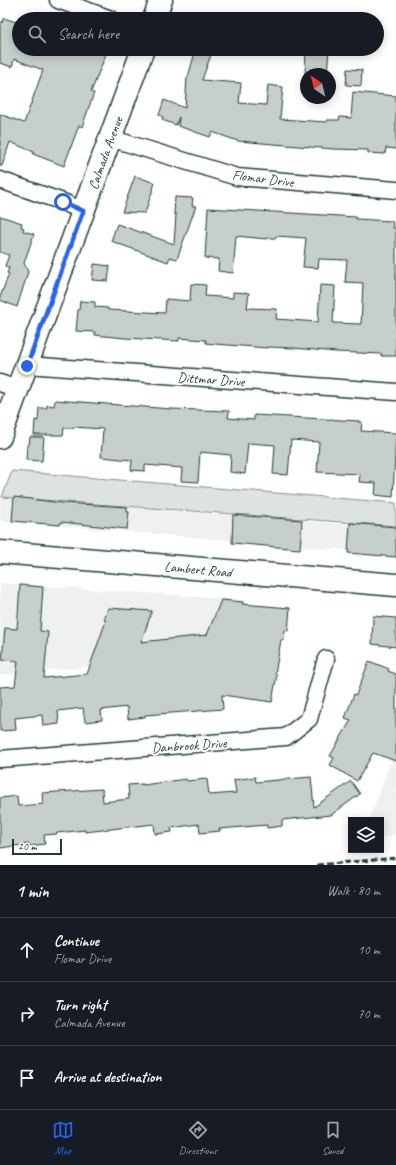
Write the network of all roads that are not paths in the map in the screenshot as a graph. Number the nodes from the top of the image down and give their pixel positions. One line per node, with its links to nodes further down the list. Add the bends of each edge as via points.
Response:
1 (58, 0): 3 (street)
2 (160, 0): 4 (street)
3 (91, 12)
4 (156, 12)
5 (140, 56): 6 (street, Calmada Avenue)
6 (110, 138): 8 (street, Flomar Drive, via 237,177); 9 (street, Calmada Avenue)
7 (0, 180): 9 (street)
8 (396, 190)
9 (83, 211): 10 (street, Calmada Avenue)
10 (27, 366): 11 (street, Calmada Avenue); 12 (street, Dittmar Drive)
11 (9, 386): 13 (street, Calmada Avenue)
12 (396, 392)
13 (0, 437)
14 (0, 552): 15 (street, Lambert Road)
15 (396, 584)
16 (326, 659): 17 (street, Danbrook Drive, via 309,719 286,737)
17 (0, 759)

